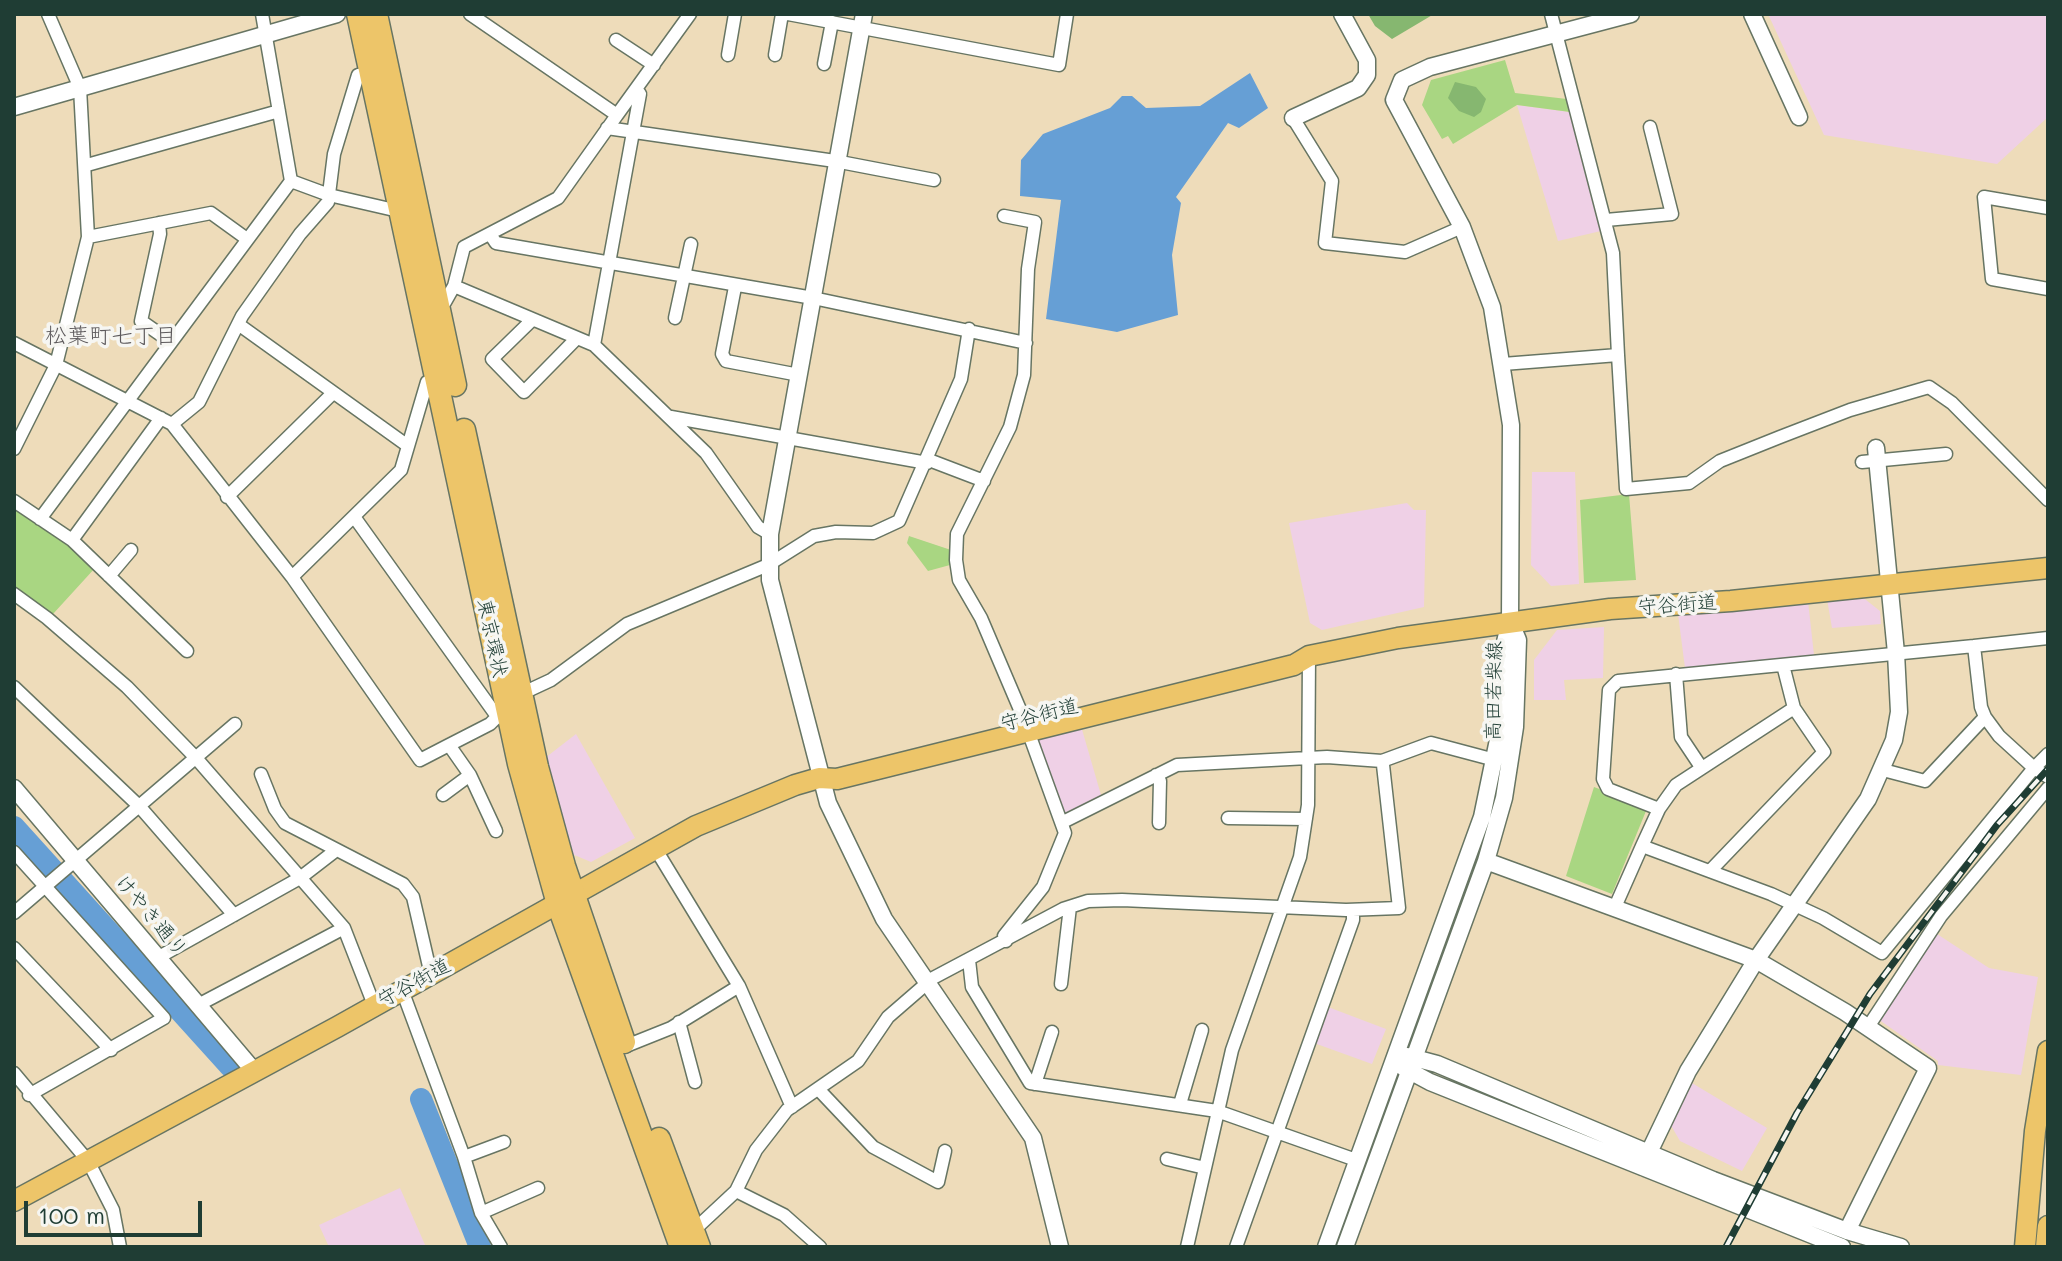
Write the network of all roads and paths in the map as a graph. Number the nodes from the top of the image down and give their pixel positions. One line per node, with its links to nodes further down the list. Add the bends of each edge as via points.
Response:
1 (48, 14): 25 (street)
2 (262, 14): 17 (street)
3 (337, 14): 17 (street)
4 (358, 14): 24 (highway, 東京環状)
5 (376, 14): 56 (highway, 東京環状)
6 (470, 14): 29 (street)
7 (690, 14): 23 (street)
8 (735, 14): 20 (street)
9 (785, 14): 16 (street); 21 (street)
10 (1067, 14): 15 (street, via 1059,65)
11 (1342, 14): 31 (street, via 1367,60 1367,75 1358,88)
12 (1551, 14): 18 (street)
13 (1631, 14): 18 (street)
14 (1752, 14): 30 (street)
15 (862, 20): 16 (street); 35 (street)
16 (832, 22): 22 (street)
17 (265, 34): 25 (street); 28 (street)
18 (1556, 34): 43 (street); 45 (street, via 1410,74 1397,90 1394,100 1402,119)
19 (616, 40): 23 (street)
20 (728, 55)
21 (775, 55)
22 (824, 64)
23 (654, 65): 26 (street)
24 (370, 72): 39 (street, via 358,75 334,154); 41 (highway, 東京環状)
25 (80, 88): 27 (street); 36 (street)
26 (636, 89): 29 (street); 34 (street, via 640,94)
27 (14, 107)
28 (279, 111): 36 (street); 38 (street)
29 (617, 115): 33 (street)
30 (1799, 117)
31 (1293, 118): 45 (street, via 1332,181 1325,243 1405,252)
32 (1650, 127): 43 (street, via 1672,214)
33 (607, 128): 34 (street); 46 (street, via 558,198)
34 (633, 131): 35 (street); 50 (street)
35 (835, 161): 37 (street); 55 (street)
36 (87, 165): 47 (street)
37 (934, 180)
38 (291, 181): 39 (street); 48 (street)
39 (329, 195): 41 (street); 59 (street)
40 (2048, 208): 54 (street, via 1984,197 1992,279)
41 (403, 212): 70 (highway, 東京環状)
42 (1004, 216): 64 (street, via 1035,222)
43 (1606, 220): 66 (street, via 1613,253)
44 (159, 223): 47 (street); 48 (street, via 211,213); 62 (street, via 141,321)
45 (1462, 227): 67 (street, via 1492,307)
46 (490, 234): 50 (street, via 496,243); 52 (street, via 464,247)
47 (88, 237): 68 (street)
48 (247, 239): 62 (street)
49 (691, 244): 51 (street)
50 (607, 265): 51 (street); 65 (street)
51 (684, 278): 53 (street); 57 (street)
52 (454, 286): 56 (street); 58 (street)
53 (735, 287): 55 (street); 69 (street, via 722,354 726,361)
54 (2048, 289)
55 (813, 298): 60 (street); 69 (street)
56 (438, 305): 105 (highway, 東京環状)
57 (675, 318)
58 (532, 320): 61 (street); 61 (street, via 492,359 524,392)
59 (238, 324): 71 (street); 74 (street, via 199,402)
60 (969, 329): 64 (street); 80 (street, via 961,379)
61 (576, 339): 65 (street)
62 (171, 342): 72 (street)
63 (14, 343): 68 (street)
64 (1026, 343): 81 (street, via 1024,375 1010,427)
65 (594, 345): 73 (street)
66 (1618, 355): 67 (street); 83 (street, via 1626,489 1689,483 1720,461 1766,442 1929,387 1952,403)
67 (1503, 364): 96 (street, via 1511,425)
68 (56, 365): 72 (street); 77 (street)
69 (799, 375): 75 (street)
70 (438, 379): 76 (street, via 427,382); 107 (highway, 東京環状)
71 (332, 394): 76 (street); 82 (street)
72 (127, 401): 74 (street); 86 (street)
73 (671, 417): 75 (street); 87 (street, via 706,453 758,527)
74 (166, 421): 82 (street); 88 (street)
75 (787, 439): 80 (street); 87 (street)
76 (408, 446): 85 (street, via 401,470)
77 (14, 449)
78 (1946, 454): 79 (street)
79 (1872, 457): 94 (street)
80 (928, 462): 81 (street); 90 (street, via 899,521 873,533 814,536)
81 (984, 481): 110 (street, via 957,534 959,580 981,618)
82 (227, 497): 93 (street)
83 (2048, 500)
84 (14, 501): 86 (street)
85 (355, 518): 93 (street); 107 (street)
86 (40, 519): 88 (street)
87 (770, 534): 90 (street)
88 (72, 540): 92 (street)
89 (131, 550): 92 (street)
90 (768, 565): 105 (street, via 627,624 551,680); 124 (street)
91 (2048, 568): 94 (main road, 守谷街道)
92 (109, 576): 99 (street)
93 (292, 577): 111 (street, via 420,760)
94 (1889, 585): 96 (main road, 守谷街道); 100 (street)
95 (14, 594): 113 (street, via 127,687)
96 (1510, 621): 101 (main road, 守谷街道); 115 (street, 高田若柴線); 140 (street, 高田若柴線, via 1518,640 1514,739)
97 (2048, 638): 98 (street)
98 (1974, 646): 100 (street); 108 (street)
99 (187, 651)
100 (1896, 653): 102 (street); 119 (street, via 1899,712)
101 (1309, 656): 110 (main road, 守谷街道, via 1294,665); 114 (street)
102 (1783, 665): 103 (street); 106 (street)
103 (1676, 674): 117 (street, via 1681,737); 129 (street, via 1618,681 1609,690 1603,779 1608,789)
104 (14, 687): 128 (street)
105 (521, 694): 144 (highway, 東京環状)
106 (1794, 708): 117 (street); 141 (street, via 1823,748 1822,757)
107 (502, 714): 111 (street); 144 (highway, 東京環状)
108 (1985, 717): 118 (street); 119 (street, via 1925,781)
109 (235, 724): 113 (street)
110 (1026, 725): 124 (main road, 守谷街道, via 837,779); 132 (street)
111 (449, 745): 121 (street)
112 (2048, 754): 118 (street)
113 (196, 758): 128 (street); 142 (street)
114 (1309, 758): 115 (street, via 1382,761 1431,743); 122 (street, via 1177,765); 131 (street)
115 (1495, 760): 173 (street, 高田若柴線, via 1470,854)
116 (1383, 765): 149 (street, via 1399,908)
117 (1701, 767): 129 (street, via 1676,785)
118 (2034, 768): 123 (street); 145 (street, via 1882,953)
119 (1883, 770): 145 (street)
120 (261, 774): 137 (street, via 285,823)
121 (470, 775): 127 (street); 134 (street)
122 (1156, 775): 132 (street); 133 (street)
123 (2048, 777)
124 (819, 778): 136 (main road, 守谷街道, via 739,805); 159 (street, via 884,919)
125 (14, 788): 139 (street, けやき通り)
126 (2048, 788): 166 (street, via 1941,916)
127 (443, 795)
128 (140, 807): 139 (street); 151 (street)
129 (1659, 809): 135 (street)
130 (1228, 818): 131 (street)
131 (1306, 819): 147 (street, via 1300,857)
132 (1063, 822): 153 (street, via 1065,833 1043,887 1004,936)
133 (1159, 823)
134 (496, 831)
135 (1642, 846): 141 (street); 148 (street)
136 (655, 848): 144 (main road, 守谷街道); 161 (street)
137 (335, 851): 142 (street); 158 (street, via 403,884 413,897)
138 (14, 852): 143 (street)
139 (78, 859): 143 (street); 155 (street, けやき通り)
140 (1486, 861): 148 (street); 172 (street, 高田若柴線)
141 (1710, 871): 145 (street)
142 (300, 878): 151 (street); 152 (street)
143 (45, 886): 150 (street); 170 (street, via 164,1018)
144 (565, 900): 158 (main road, 守谷街道); 169 (highway, 東京環状); 199 (highway, 東京環状)
145 (1795, 905): 157 (street)
146 (1070, 907): 147 (street, via 1122,900); 153 (street); 160 (street)
147 (1282, 907): 149 (street); 183 (street, via 1232,1050)
148 (1615, 907): 157 (street)
149 (1353, 910): 184 (street)
150 (14, 913)
151 (234, 915): 155 (street)
152 (344, 928): 163 (street); 164 (street)
153 (1006, 941): 156 (street)
154 (14, 948): 170 (street)
155 (159, 957): 163 (street, けやき通り)
156 (969, 960): 159 (street); 178 (street, via 972,987)
157 (1756, 960): 166 (street); 190 (street, via 1688,1071)
158 (431, 975): 162 (main road, 守谷街道)
159 (929, 982): 179 (street, via 888,1017 858,1061); 203 (street, via 1033,1138)
160 (1061, 984)
161 (739, 986): 165 (street); 182 (street)
162 (402, 990): 164 (main road, 守谷街道); 187 (street)
163 (200, 1004): 174 (street, けやき通り)
164 (374, 1005): 174 (main road, 守谷街道)
165 (679, 1022): 169 (street); 177 (street)
166 (1868, 1027): 198 (street, via 1928,1068)
167 (1202, 1030): 181 (street)
168 (1052, 1032): 178 (street)
169 (626, 1046): 199 (highway, 東京環状)
170 (111, 1050): 180 (street)
171 (2048, 1051): 209 (main road)
172 (1415, 1055): 173 (street); 176 (street, 高田若柴線); 190 (street)
173 (1394, 1057): 176 (street); 189 (street, 高田若柴線)
174 (254, 1071): 191 (main road, 守谷街道)
175 (14, 1073): 180 (street)
176 (1409, 1073): 190 (street); 207 (street, 高田若柴線)
177 (695, 1082)
178 (1035, 1084): 181 (street)
179 (820, 1091): 182 (street); 186 (street, via 873,1147 938,1182)
180 (29, 1095): 191 (street)
181 (1180, 1104): 183 (street)
182 (792, 1107): 194 (street, via 756,1150)
183 (1217, 1111): 184 (street); 192 (street)
184 (1278, 1131): 189 (street); 205 (street)
185 (504, 1142): 187 (street)
186 (945, 1151)
187 (464, 1157): 196 (street)
188 (1167, 1159): 192 (street)
189 (1356, 1160): 206 (street, 高田若柴線)
190 (1645, 1160): 198 (street)
191 (88, 1161): 195 (main road, 守谷街道); 200 (street, via 113,1210)
192 (1205, 1168): 204 (street)
193 (538, 1188): 196 (street)
194 (736, 1191): 199 (street); 202 (street, via 784,1215)
195 (14, 1201)
196 (481, 1213): 201 (street)
197 (2048, 1226): 210 (main road)
198 (1844, 1239): 208 (street)
199 (686, 1243)
200 (120, 1247)
201 (501, 1247)
202 (820, 1247)
203 (1060, 1247)
204 (1187, 1247)
205 (1236, 1247)
206 (1326, 1247)
207 (1345, 1247)
208 (1901, 1247)
209 (2025, 1247)
210 (2046, 1247)

